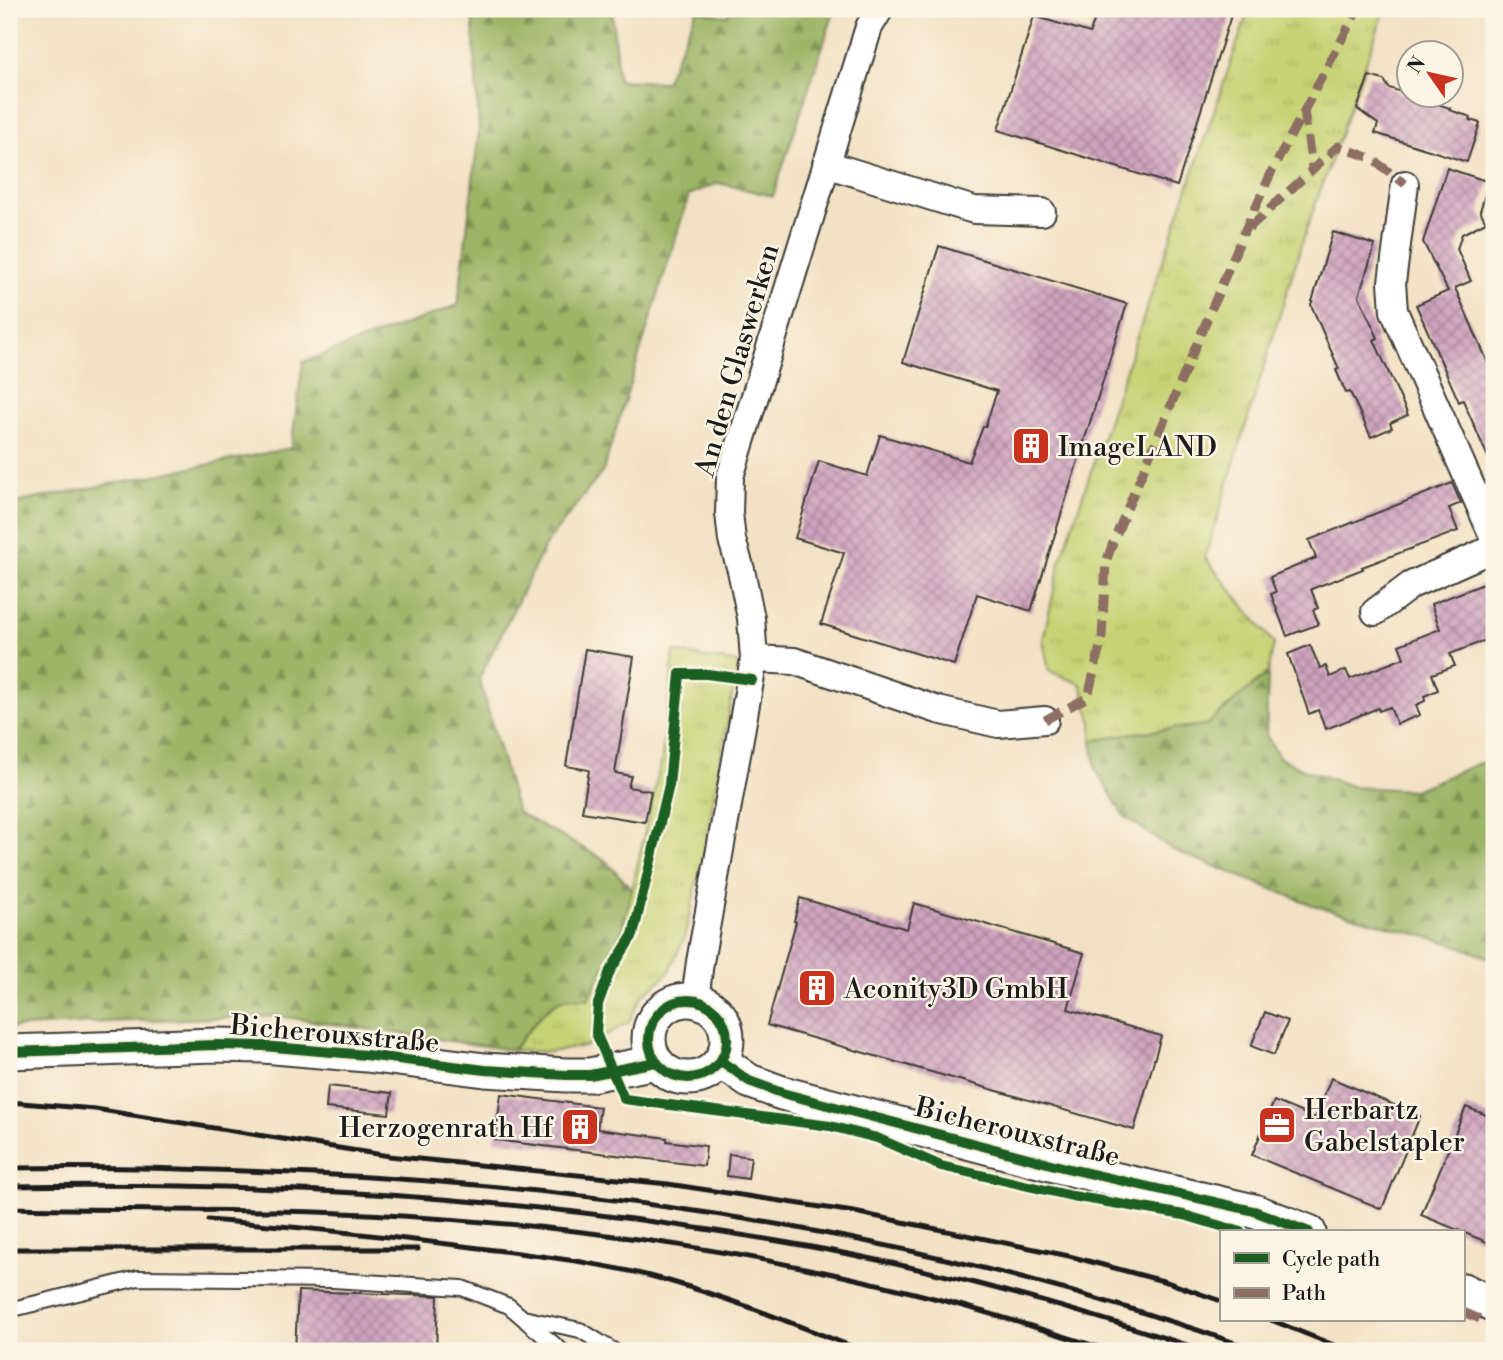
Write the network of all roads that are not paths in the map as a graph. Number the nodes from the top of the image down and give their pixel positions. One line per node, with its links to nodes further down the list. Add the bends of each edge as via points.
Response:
1 (880, 9): 2 (street, An den Glaswerken, via 869,27)
2 (826, 163): 4 (street, via 974,210); 8 (street, An den Glaswerken, via 730,477 732,540 751,618)
3 (1405, 184): 5 (street, via 1392,282 1394,312)
4 (1042, 212)
5 (1494, 538)
6 (1494, 548): 7 (street, via 1410,585)
7 (1375, 612)
8 (754, 659): 9 (street, via 794,661 938,710 998,724); 10 (street, An den Glaswerken)
9 (1045, 720)
10 (695, 999): 12 (street, via 713,1008 725,1023 728,1043); 13 (street, via 677,1000 660,1010 650,1026 648,1045)
11 (9, 1052): 13 (street, Bicherouxstraße, via 262,1046 566,1075)
12 (721, 1061): 13 (street, via 706,1074 688,1079 670,1074); 14 (street, Bicherouxstraße, via 749,1081 782,1093 1254,1211)
13 (656, 1062)
14 (1305, 1230)
15 (1464, 1290): 16 (street)
16 (1494, 1305)
17 (9, 1310): 18 (lane, via 138,1278 333,1280 462,1287 509,1306)
18 (523, 1318): 19 (lane); 20 (lane, via 580,1330)
19 (562, 1351)
20 (614, 1351)

